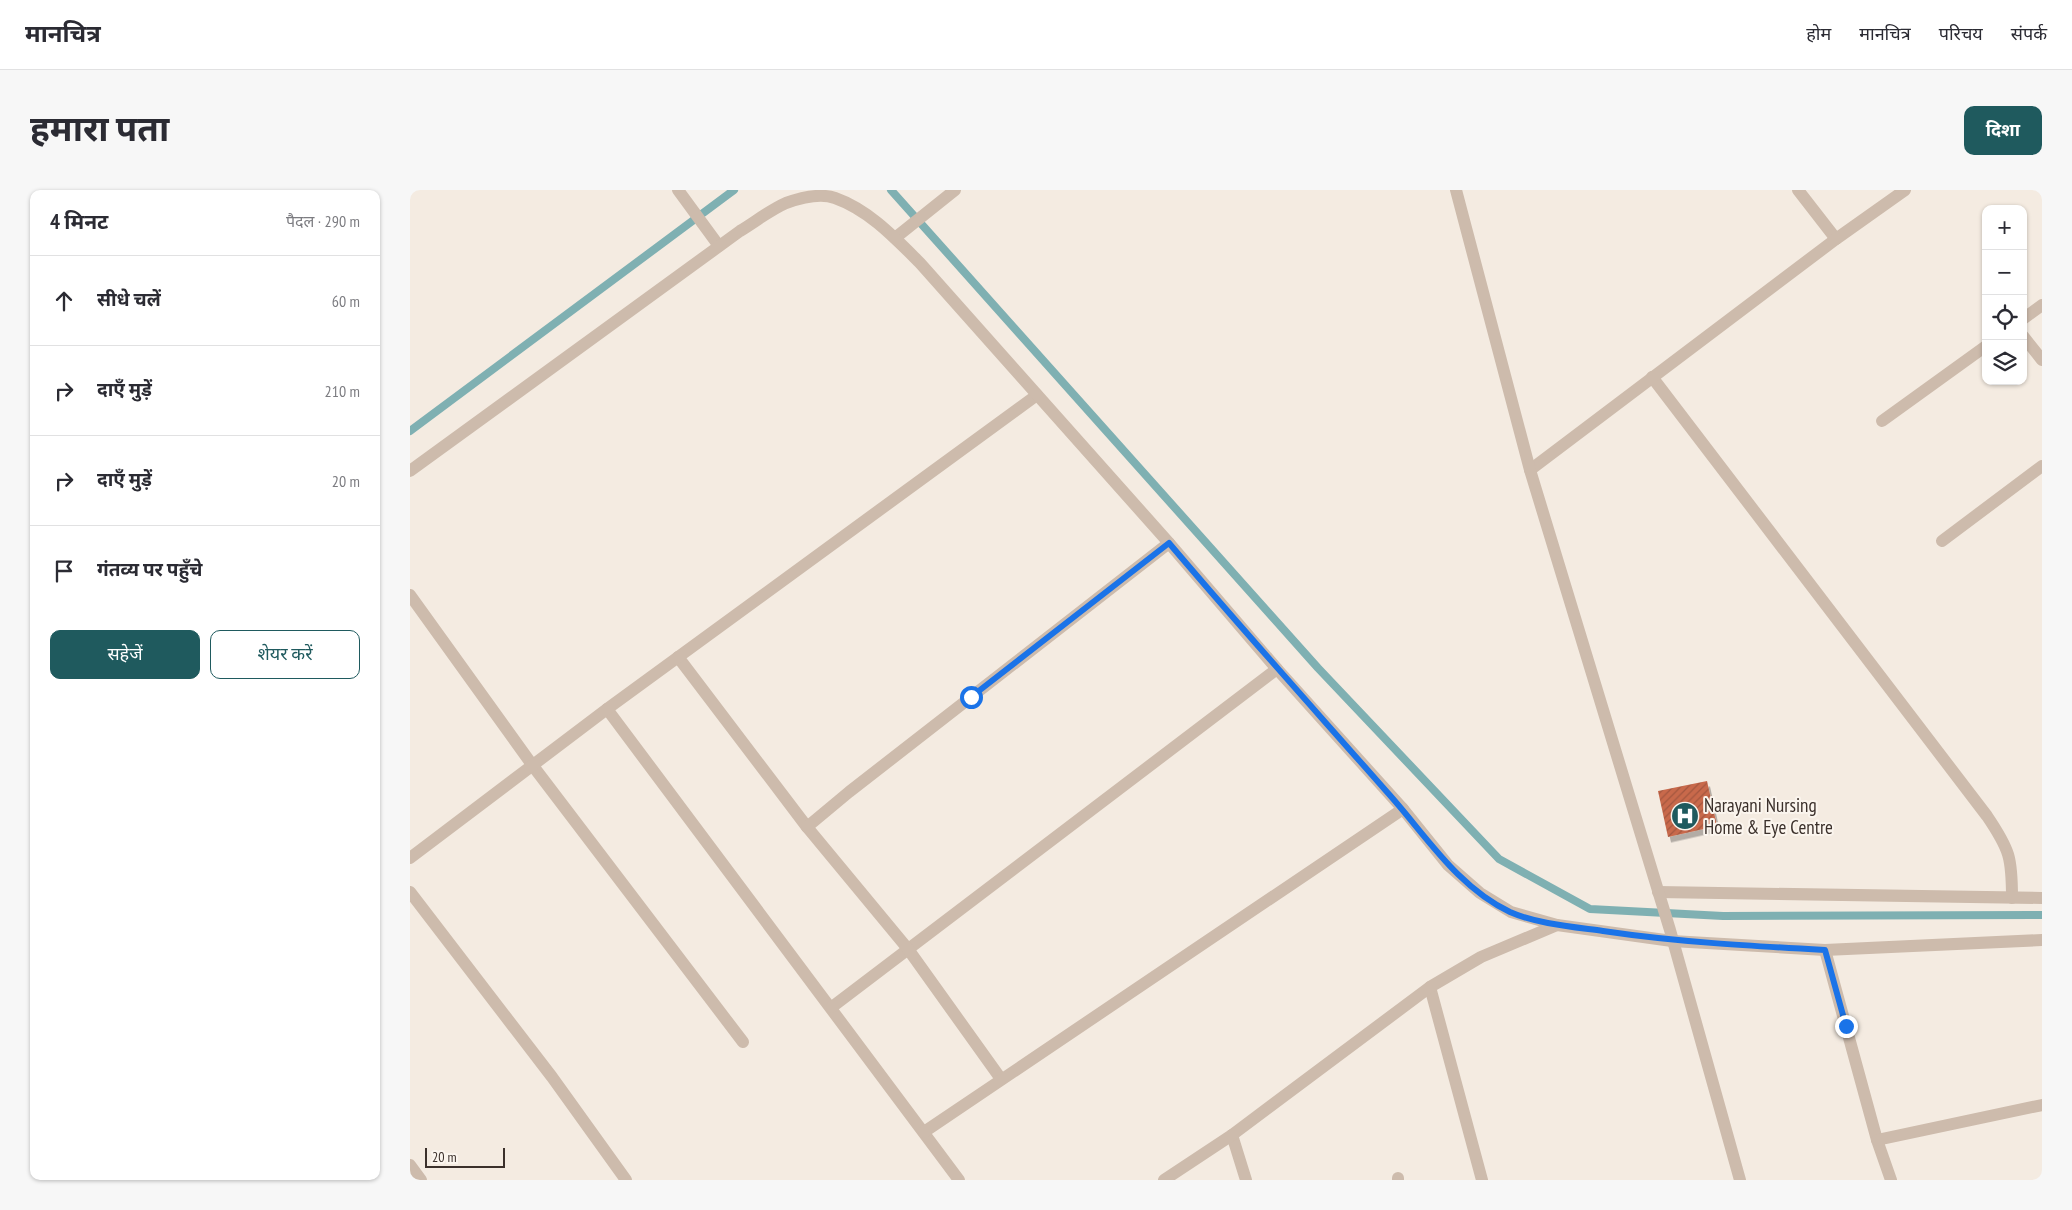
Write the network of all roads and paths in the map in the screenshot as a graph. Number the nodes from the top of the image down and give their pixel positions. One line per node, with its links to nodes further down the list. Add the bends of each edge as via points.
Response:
1 (678, 190): 9 (street)
2 (955, 190): 7 (street)
3 (1456, 190): 19 (street)
4 (1798, 190): 8 (street)
5 (1905, 190): 8 (street)
6 (833, 194): 7 (street, via 866,213); 9 (street, via 806,197 785,204)
7 (895, 238): 16 (street)
8 (1836, 239): 15 (street)
9 (719, 246): 20 (street)
10 (2042, 305): 11 (street)
11 (2027, 316)
12 (2026, 340): 14 (street)
13 (1982, 349): 17 (street)
14 (2042, 360)
15 (1652, 377): 19 (street); 33 (street, via 1995,828 2008,850)
16 (1037, 395): 22 (street); 24 (street)
17 (1882, 421)
18 (2042, 466): 21 (street)
19 (1530, 470): 32 (street)
20 (410, 471)
21 (1942, 541)
22 (1169, 543): 25 (street); 29 (street)
23 (410, 595): 27 (street)
24 (678, 657): 26 (street); 29 (street)
25 (1277, 669): 28 (street); 38 (street)
26 (606, 709): 27 (street); 41 (street)
27 (532, 766): 30 (street); 42 (street)
28 (1403, 809): 35 (street, via 1448,865 1480,893 1511,912); 43 (street)
29 (807, 827): 38 (street)
30 (410, 858)
31 (410, 892): 50 (street, via 552,1077)
32 (1659, 896): 33 (street); 36 (street)
33 (2012, 898): 34 (street)
34 (2042, 898)
35 (1557, 925): 36 (street); 40 (street, via 1481,957)
36 (1671, 935): 39 (street); 55 (street)
37 (2042, 940): 39 (street)
38 (908, 949): 41 (street); 43 (street)
39 (1825, 950): 47 (street)
40 (1430, 986): 46 (street); 54 (street)
41 (832, 1007): 45 (street)
42 (743, 1042)
43 (1001, 1079): 45 (street)
44 (2042, 1105): 47 (street)
45 (924, 1132): 51 (street)
46 (1232, 1135): 52 (street); 53 (street)
47 (1877, 1140): 56 (street)
48 (410, 1165): 49 (street)
49 (421, 1180)
50 (626, 1180)
51 (959, 1180)
52 (1164, 1180)
53 (1246, 1180)
54 (1482, 1180)
55 (1740, 1180)
56 (1891, 1180)

